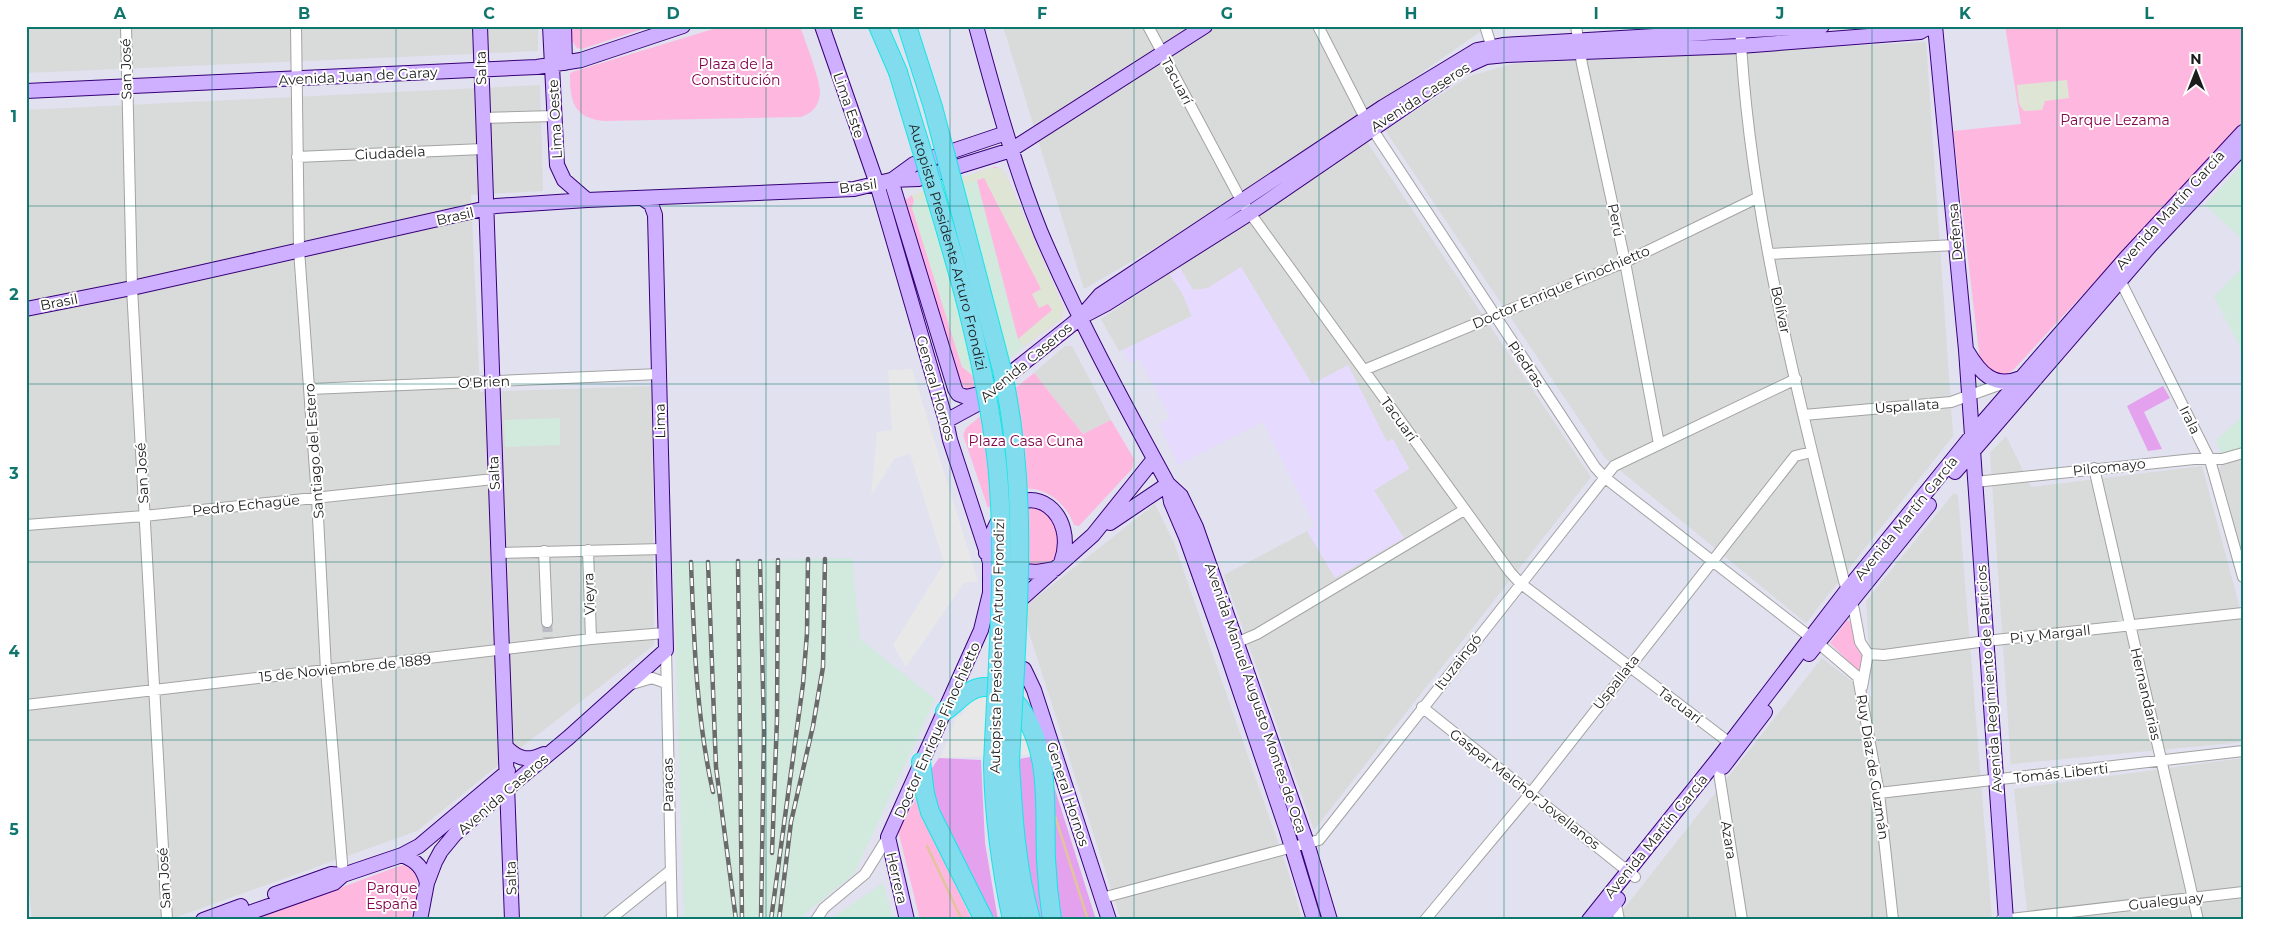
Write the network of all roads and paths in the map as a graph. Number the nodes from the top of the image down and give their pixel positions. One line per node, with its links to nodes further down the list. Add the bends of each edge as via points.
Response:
1 (126, 26): 28 (street, San José)
2 (296, 26): 27 (street, Santiago del Estero)
3 (480, 26): 25 (main road, Salta)
4 (550, 26): 24 (main road, Lima Oeste)
5 (564, 26): 24 (main road, Lima Oeste)
6 (683, 26): 24 (main road, Avenida Juan de Garay, via 581,60)
7 (822, 26): 41 (main road, Lima Este)
8 (878, 26): 26 (highway)
9 (886, 26): 26 (highway, Autopista Presidente Arturo Frondizi)
10 (907, 26): 30 (highway, Autopista Presidente Arturo Frondizi)
11 (917, 26): 30 (highway)
12 (976, 26): 35 (main road, Avenida Manuel Augusto Montes de Oca)
13 (1148, 26): 23 (street, Tacuarí)
14 (1205, 26): 23 (main road, Brasil)
15 (1318, 26): 33 (street, Piedras)
16 (1485, 26): 22 (street)
17 (1822, 26): 20 (main road, Avenida Caseros)
18 (1931, 26): 20 (main road, Avenida Caseros, via 1920,32)
19 (1935, 26): 48 (main road, Defensa)
20 (1740, 35): 21 (main road, Avenida Caseros); 43 (street, Bolívar)
21 (1578, 40): 22 (main road, Avenida Caseros); 52 (street, Perú)
22 (1493, 51): 33 (main road, Avenida Caseros, via 1477,50)
23 (1162, 53): 38 (main road, Brasil); 45 (street, Tacuarí)
24 (558, 64): 25 (main road, Avenida Juan de Garay); 31 (main road, Lima Oeste)
25 (481, 70): 27 (main road, Avenida Juan de Garay); 32 (main road, Salta)
26 (898, 72): 127 (highway, Autopista Presidente Arturo Frondizi, bridge, via 975,339 987,396 1002,538)
27 (296, 79): 28 (main road, Avenida Juan de Garay); 39 (street, Santiago del Estero)
28 (126, 87): 29 (main road, Avenida Juan de Garay); 54 (street, San José)
29 (26, 91)
30 (932, 106): 127 (highway, Autopista Presidente Arturo Frondizi, bridge, via 1002,370 1014,432 1019,500)
31 (555, 116): 32 (street); 44 (main road, Lima Oeste, via 559,170 564,180)
32 (482, 118): 37 (main road, Salta)
33 (1368, 123): 45 (main road, Avenida Caseros); 56 (street, Piedras)
34 (2243, 132): 53 (main road, Avenida Martín García)
35 (1006, 133): 38 (main road, Avenida Manuel Augusto Montes de Oca); 40 (main road, Brasil, via 914,164)
36 (2243, 147): 53 (main road, Avenida Martín García)
37 (483, 148): 39 (street, Ciudadela); 46 (main road, Salta)
38 (1012, 150): 40 (main road, Brasil, via 918,179); 57 (main road, Avenida Manuel Augusto Montes de Oca, via 1041,232)
39 (297, 157): 49 (street, Santiago del Estero)
40 (891, 180): 41 (main road, Brasil); 66 (main road, General Hornos, via 955,389 966,397)
41 (877, 184): 42 (main road, Brasil, via 854,189); 69 (main road, General Hornos)
42 (642, 198): 44 (main road, Brasil); 60 (main road, Lima, via 651,204 655,215)
43 (1757, 198): 47 (street, Bolívar); 52 (street, Doctor Enrique Finochietto)
44 (587, 200): 46 (main road, Brasil, via 496,206)
45 (1246, 207): 57 (main road, Avenida Caseros, via 1106,304); 59 (street, Tacuarí)
46 (484, 210): 49 (main road, Brasil); 63 (main road, Salta)
47 (1766, 242): 50 (street, Bolívar); 51 (street, via 1770,249)
48 (1956, 245): 51 (street); 58 (main road, Defensa)
49 (298, 250): 54 (main road, Brasil); 65 (street, Santiago del Estero)
50 (1769, 254): 51 (street); 62 (street, Bolívar)
51 (1780, 254)
52 (1626, 262): 56 (street, Doctor Enrique Finochietto); 71 (street, Perú)
53 (2117, 276): 61 (main road, Avenida Martín García); 73 (main road, Avenida Martín García); 76 (street, Irala)
54 (132, 288): 55 (main road, Brasil); 84 (street, San José)
55 (26, 309)
56 (1493, 315): 59 (street, Doctor Enrique Finochietto); 78 (street, Piedras)
57 (1080, 318): 66 (main road, Avenida Caseros); 75 (main road, Avenida Manuel Augusto Montes de Oca)
58 (1966, 350): 64 (main road, via 1983,373); 67 (main road, Defensa)
59 (1364, 370): 83 (street, Tacuarí)
60 (659, 374): 63 (street, O'Brien); 87 (main road, Lima)
61 (2022, 377): 64 (main road); 70 (main road, Avenida Martín García)
62 (1796, 379): 68 (street, Bolívar); 71 (street, Ituzaingó)
63 (490, 381): 65 (street, O'Brien); 79 (main road, Salta)
64 (2007, 382): 67 (street, Uspallata)
65 (310, 389): 82 (street, Santiago del Estero)
66 (988, 392): 69 (main road, Avenida Caseros, via 980,402)
67 (1968, 398): 68 (street, Uspallata); 70 (main road, Defensa)
68 (1804, 415): 72 (street, Bolívar)
69 (946, 421): 91 (main road, General Hornos)
70 (1971, 437): 73 (main road, Avenida Regimiento de Patricios); 97 (main road, Avenida Martín García)
71 (1659, 444): 78 (street, Ituzaingó, via 1614,466)
72 (1812, 452): 92 (street, Uspallata, via 1795,456); 97 (street, Bolívar)
73 (1972, 452): 80 (main road, Avenida Regimiento de Patricios); 97 (main road, Avenida Martín García)
74 (2243, 453): 76 (street, Pilcomayo)
75 (1154, 459): 81 (main road, Avenida Manuel Augusto Montes de Oca); 86 (main road)
76 (2210, 460): 77 (street, Pilcomayo); 94 (street, Irala)
77 (2094, 468): 80 (street, Pilcomayo); 101 (street, Hernandarias)
78 (1604, 477): 92 (street, Piedras); 95 (street, Ituzaingó)
79 (494, 479): 82 (street, Pedro Echagüe); 90 (main road, Salta)
80 (1975, 482): 105 (main road, Avenida Regimiento de Patricios)
81 (1168, 484): 86 (main road); 106 (main road, Avenida Manuel Augusto Montes de Oca, via 1171,502)
82 (317, 498): 84 (street, Pedro Echagüe); 112 (street, Santiago del Estero)
83 (1464, 510): 95 (street, Tacuarí); 106 (street, via 1257,634)
84 (144, 516): 85 (street, Pedro Echagüe); 115 (street, San José)
85 (26, 525)
86 (1093, 535): 93 (main road)
87 (663, 549): 88 (street); 102 (main road, Lima)
88 (588, 550): 89 (street); 103 (street, Vieyra)
89 (544, 551): 90 (street); 100 (street)
90 (498, 553): 107 (main road, Salta)
91 (988, 557): 93 (main road, via 1007,569 1020,571 1037,572); 93 (main road, via 1000,518 1012,507 1034,500 1050,507 1064,529 1066,550); 96 (main road, General Hornos)
92 (1712, 561): 104 (street, Piedras); 110 (street, Uspallata)
93 (1058, 566): 98 (main road)
94 (2243, 577)
95 (1520, 583): 110 (street, Tacuarí); 119 (street, Ituzaingó)
96 (990, 593): 120 (main road, Doctor Enrique Finochietto, via 981,630)
97 (1849, 596): 104 (main road, Avenida Martín García); 109 (street, via 1860,642)
98 (1020, 600): 117 (highway, via 1005,620 1003,631)
99 (2243, 613): 101 (street, Pi y Margall)
100 (547, 622)
101 (2130, 626): 105 (street, Pi y Margall); 126 (street, Hernandarias)
102 (665, 632): 103 (street, 15 de Noviembre de 1889); 108 (main road, Lima)
103 (590, 639): 107 (street, 15 de Noviembre de 1889, via 548,641)
104 (1814, 640): 116 (street, Ruy Díaz de Guzmán, via 1858,677); 122 (main road, Avenida Martín García)
105 (1986, 641): 109 (street, Pi y Margall, via 1884,656); 130 (main road, Avenida Regimiento de Patricios)
106 (1231, 645): 135 (main road, Avenida Manuel Augusto Montes de Oca); 136 (main road, Avenida Manuel Augusto Montes de Oca)
107 (502, 650): 112 (street, 15 de Noviembre de 1889); 123 (main road, Salta)
108 (666, 650): 113 (street, Paracas); 114 (main road, Avenida Caseros)
109 (1868, 654): 116 (street)
110 (1629, 666): 122 (street, Tacuarí); 133 (street, Uspallata)
111 (1024, 669): 144 (main road, General Hornos, via 1034,690)
112 (326, 670): 115 (street, 15 de Noviembre de 1889); 140 (street, Santiago del Estero)
113 (666, 683): 114 (street, Avenida Caseros, via 652,678); 138 (street, Paracas)
114 (624, 688): 121 (main road, Avenida Caseros)
115 (153, 689): 118 (street, 15 de Noviembre de 1889); 148 (street, San José)
116 (1861, 693): 132 (street, Ruy Díaz de Guzmán)
117 (1012, 698): 120 (highway, via 1003,691 982,687); 159 (highway, via 1031,727 1042,763)
118 (26, 705)
119 (1422, 707): 133 (street, Gaspar Melchor Jovellanos); 135 (street, Ituzaingó, via 1319,840)
120 (945, 710): 125 (main road, Doctor Enrique Finochietto)
121 (568, 738): 123 (main road, via 545,754 528,759); 131 (main road, Avenida Caseros)
122 (1734, 745): 128 (main road, Avenida Martín García)
123 (507, 748): 129 (main road, Salta)
124 (2243, 751): 126 (street, Tomás Liberti)
125 (921, 762): 134 (main road, Doctor Enrique Finochietto); 156 (highway, via 930,812)
126 (2162, 762): 130 (street, Tomás Liberti); 145 (street, Hernandarias)
127 (1001, 764): 157 (highway, Autopista Presidente Arturo Frondizi, via 997,838); 158 (highway, Autopista Presidente Arturo Frondizi)
128 (1718, 766): 139 (main road, Avenida Martín García); 167 (street, Azara)
129 (508, 771): 131 (main road, Salta); 137 (main road, Avenida Caseros, via 424,841)
130 (1996, 780): 132 (street, Tomás Liberti); 147 (main road, Avenida Regimiento de Patricios)
131 (508, 788): 141 (main road, Avenida Caseros, via 446,845); 151 (main road, Salta)
132 (1879, 793): 168 (street, Ruy Díaz de Guzmán)
133 (1530, 794): 139 (street, Gaspar Melchor Jovellanos); 163 (street, Uspallata)
134 (888, 837): 154 (street, via 865,874 824,908); 155 (main road, Herrera)
135 (1306, 843): 136 (street, Ituzaingó); 162 (main road, Avenida Manuel Augusto Montes de Oca)
136 (1292, 846): 144 (street, Ituzaingó); 161 (main road, Avenida Manuel Augusto Montes de Oca)
137 (402, 855): 140 (main road, Avenida Caseros); 141 (main road, via 420,866)
138 (670, 871): 152 (street); 153 (street, Paracas)
139 (1632, 874): 143 (main road, Avenida Martín García)
140 (343, 875): 149 (main road, Avenida Caseros, via 331,874); 150 (main road, Avenida Caseros, via 334,883)
141 (427, 883): 146 (main road, Avenida Caseros)
142 (2243, 892): 145 (street, Gualeguay)
143 (1614, 896): 164 (main road, Avenida Martín García); 165 (main road, Avenida Martín García); 166 (street)
144 (1102, 898): 160 (main road, General Hornos)
145 (2193, 898): 147 (street, Gualeguay); 169 (street, Hernandarias)
146 (420, 919)
147 (2004, 919)
148 (167, 920)
149 (203, 920)
150 (229, 920)
151 (512, 920)
152 (609, 920)
153 (672, 920)
154 (816, 920)
155 (907, 920)
156 (984, 920)
157 (1012, 920)
158 (1031, 920)
159 (1052, 920)
160 (1109, 920)
161 (1314, 920)
162 (1330, 920)
163 (1425, 920)
164 (1589, 920)
165 (1601, 920)
166 (1619, 920)
167 (1742, 920)
168 (1893, 920)
169 (2198, 920)

